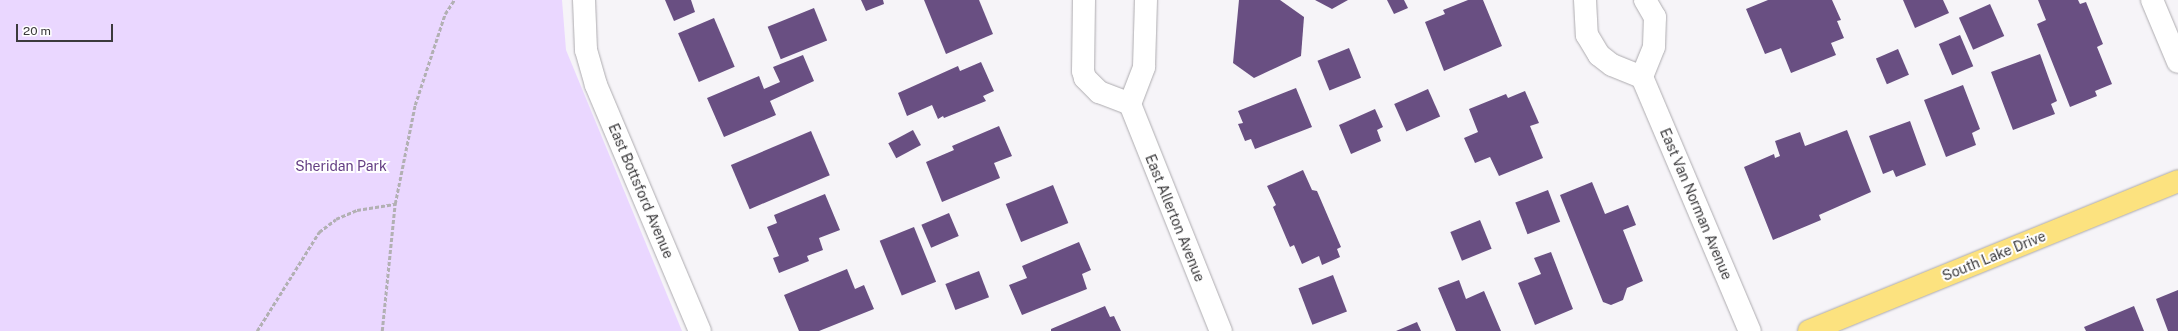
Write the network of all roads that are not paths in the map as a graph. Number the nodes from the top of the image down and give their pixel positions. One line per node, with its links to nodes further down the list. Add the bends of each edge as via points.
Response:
1 (584, 0): 11 (street, East Bottsford Avenue, via 586,50 596,85)
2 (1084, 0): 9 (street, via 1085,78 1099,92)
3 (1146, 0): 9 (street, via 1144,67)
4 (1585, 0): 8 (street, via 1587,35 1599,55 1612,65)
5 (1645, 0): 8 (street, via 1655,17 1654,47)
6 (2152, 0): 7 (street)
7 (2178, 62)
8 (1642, 77): 13 (street, East Van Norman Avenue)
9 (1130, 104): 12 (street, East Allerton Avenue)
10 (2178, 181): 14 (main road, South Lake Drive)
11 (700, 331)
12 (1221, 331)
13 (1750, 331)
14 (1809, 331)

